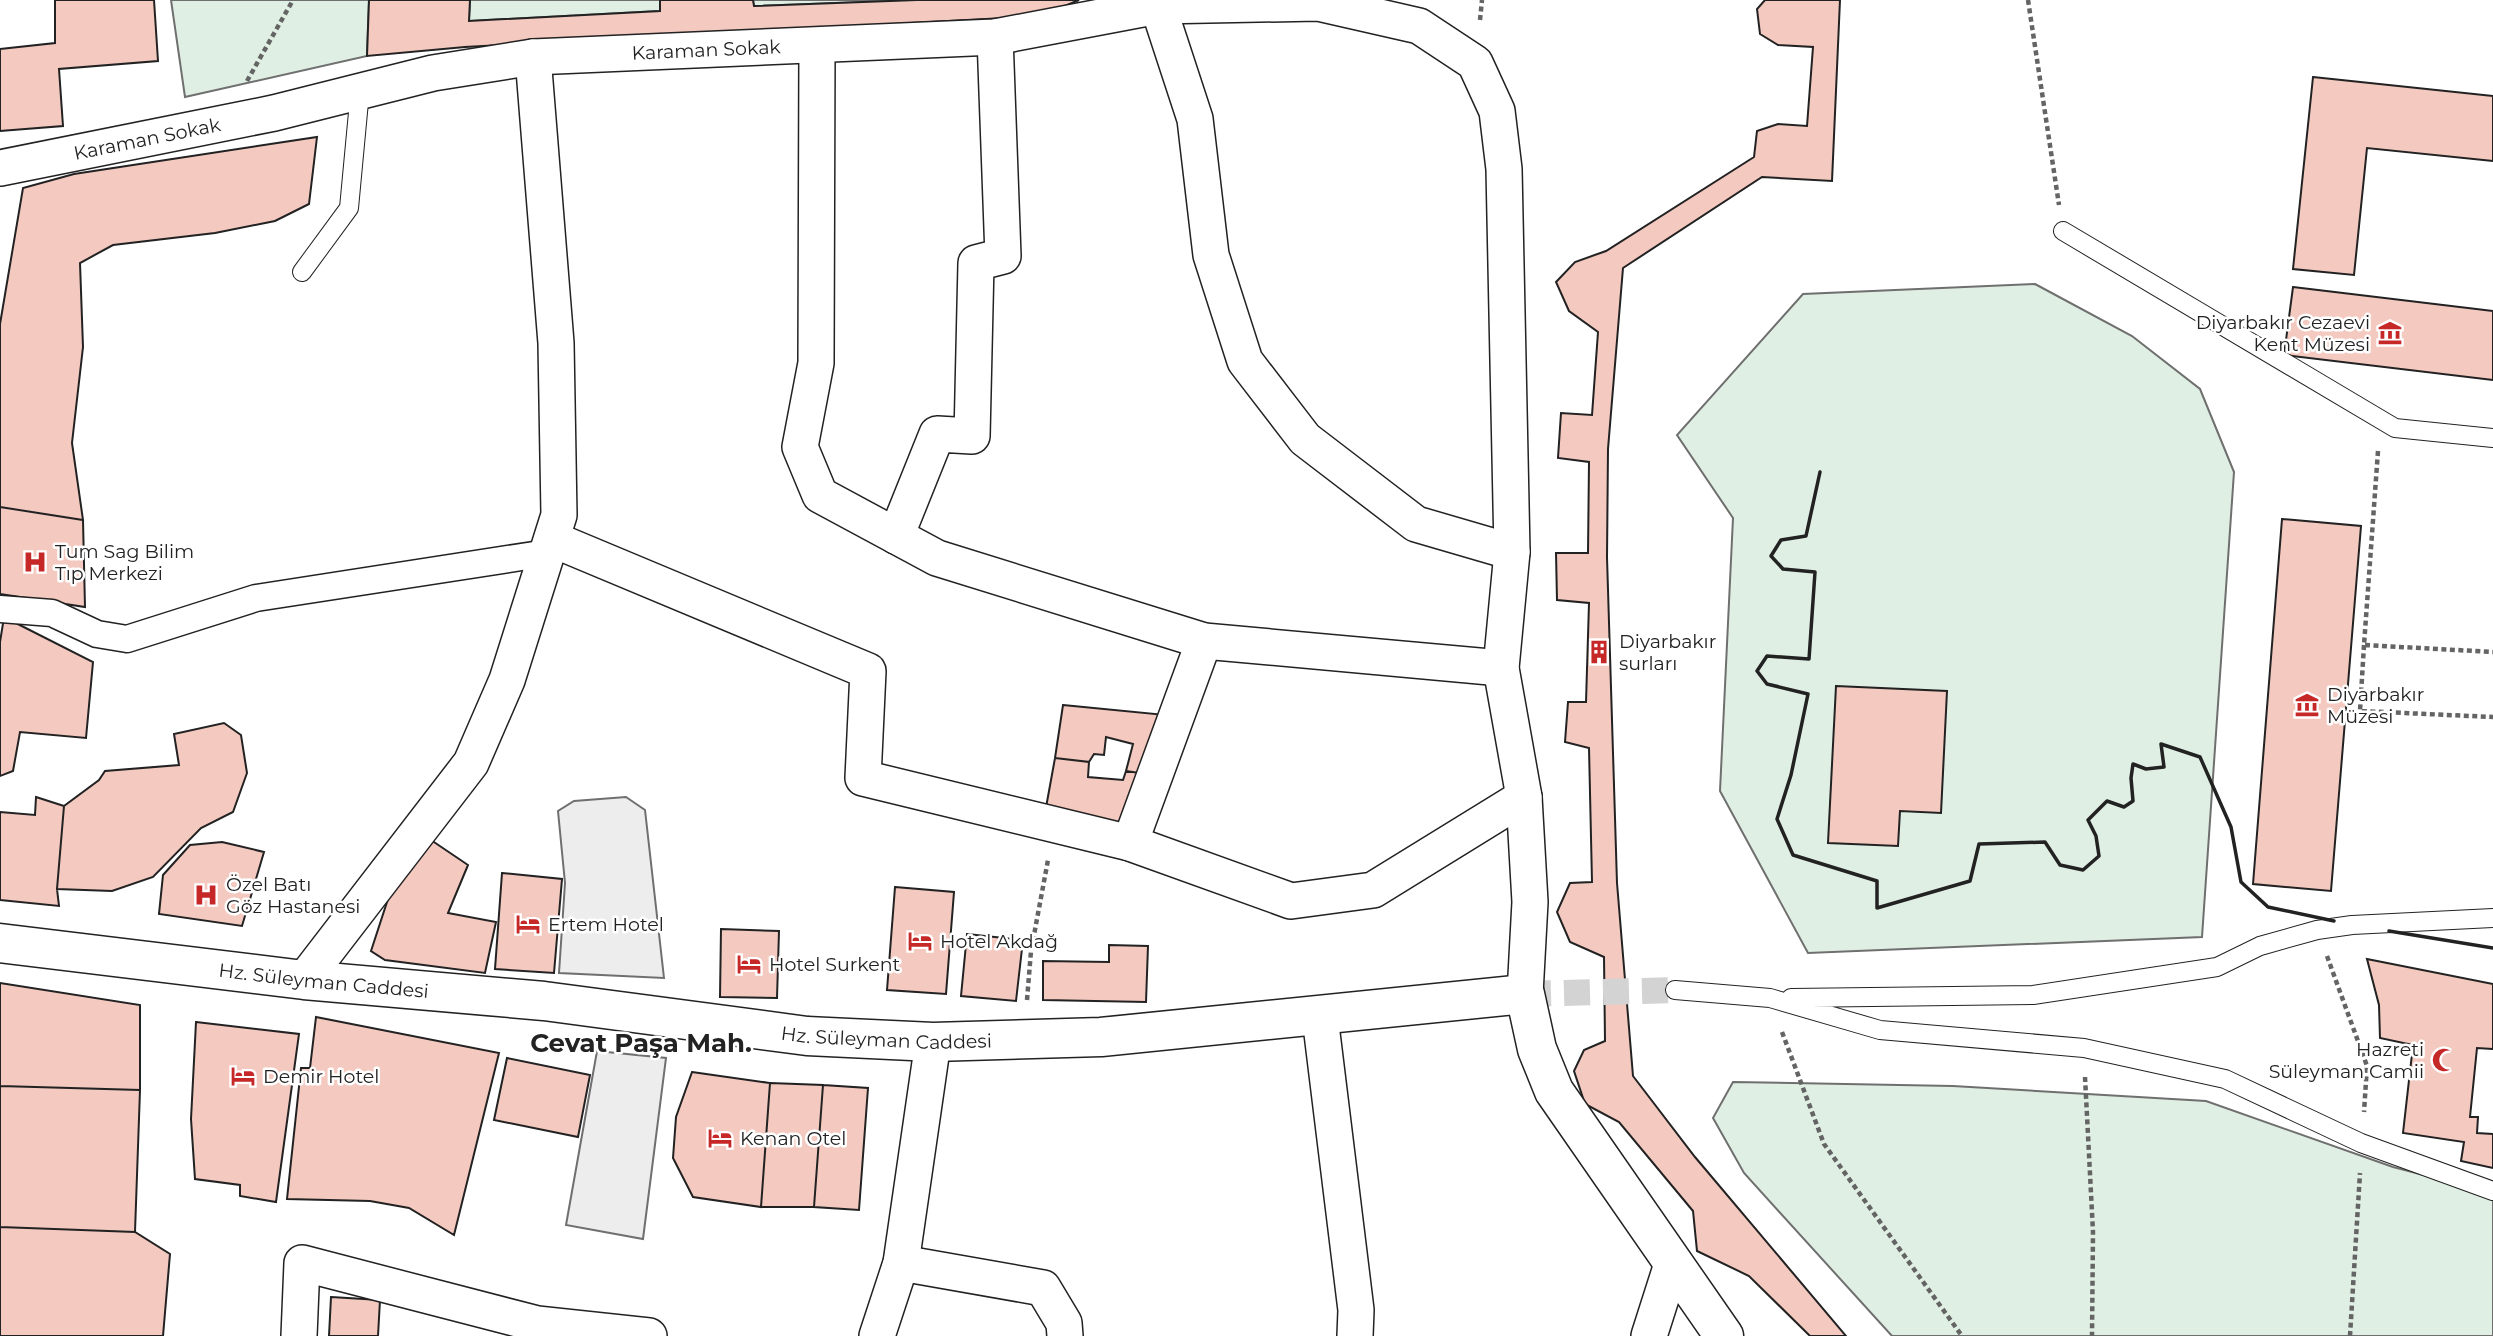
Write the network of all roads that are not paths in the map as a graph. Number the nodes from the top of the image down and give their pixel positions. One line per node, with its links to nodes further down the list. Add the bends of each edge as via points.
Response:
1 (1158, 6): 2 (street, Karaman Sokak); 12 (street, via 1195,119 1210,255 1245,360 1305,439 1416,524); 12 (street, Karaman Sokak, via 1318,3 1419,26 1475,63 1497,111 1504,181)
2 (995, 37): 3 (street, Karaman Sokak); 10 (street, via 1003,256 976,262 972,436 937,434)
3 (817, 47): 4 (street, Karaman Sokak); 10 (street, via 816,363 800,447 820,495)
4 (533, 57): 5 (street, Karaman Sokak, via 433,73); 11 (street, via 556,343 559,515)
5 (360, 91): 6 (street, Karaman Sokak, via 223,124); 8 (lane, via 349,208)
6 (0, 168)
7 (2063, 230): 9 (lane, via 2395,428)
8 (302, 272)
9 (2493, 438)
10 (896, 536): 14 (street, via 937,558)
11 (549, 546): 13 (street, via 256,598 127,639 97,635 52,613); 17 (street, via 868,671 863,778); 20 (street, via 507,680 471,763)
12 (1512, 552): 15 (street)
13 (0, 609)
14 (1204, 640): 15 (street); 17 (street)
15 (1501, 668): 16 (street)
16 (1524, 797): 17 (street, via 1373,890 1291,901); 22 (street, via 1530,902)
17 (1130, 843)
18 (2493, 918): 23 (lane, via 2317,930 2260,946 2217,967 2033,995)
19 (0, 943): 20 (street, Hz. Süleyman Caddesi)
20 (304, 980): 25 (street, Hz. Süleyman Caddesi, via 544,1001 807,1036)
21 (1675, 990): 23 (lane)
22 (1525, 994): 24 (street, Hz. Süleyman Caddesi); 28 (street, via 1537,1049 1554,1091)
23 (1770, 998): 26 (lane, via 1880,1030 2084,1048 2225,1079 2361,1143)
24 (1320, 1017): 25 (street, Hz. Süleyman Caddesi, via 1101,1037); 33 (street, via 1356,1310)
25 (933, 1042): 27 (street)
26 (2493, 1191)
27 (901, 1264): 31 (street); 32 (street, via 1043,1289 1064,1323)
28 (1672, 1264): 34 (street); 35 (street)
29 (299, 1336): 30 (street, via 302,1263 537,1324)
30 (649, 1336)
31 (877, 1336)
32 (1065, 1336)
33 (1355, 1336)
34 (1648, 1336)
35 (1724, 1336)

